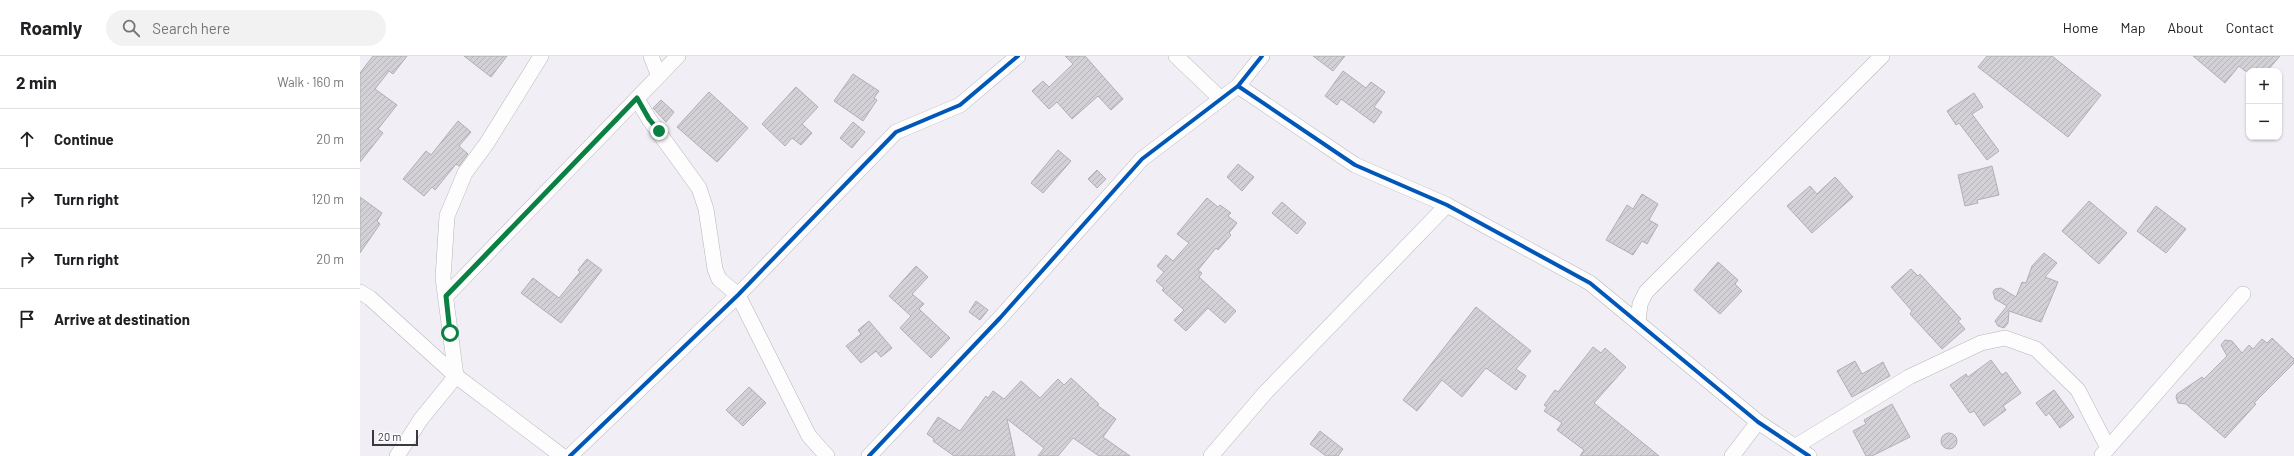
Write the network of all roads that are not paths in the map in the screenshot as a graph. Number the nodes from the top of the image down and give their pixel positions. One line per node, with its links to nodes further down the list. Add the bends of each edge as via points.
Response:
1 (541, 56): 16 (street, via 487,143 465,173 447,216 443,278)
2 (651, 56): 8 (street)
3 (678, 56): 8 (street)
4 (1018, 56): 15 (street, via 960,105 896,132)
5 (1176, 56): 11 (street)
6 (1262, 56): 9 (street)
7 (1882, 56): 17 (street, via 1646,292 1640,304)
8 (658, 74): 10 (street)
9 (1238, 86): 11 (street); 12 (street, via 1355,165)
10 (637, 98): 15 (street, via 649,119 699,188 706,209 715,269 719,279); 16 (street)
11 (1221, 99): 26 (street, via 1142,159 1000,318)
12 (1446, 205): 17 (street, via 1590,283); 27 (street, via 1265,393)
13 (360, 292): 18 (street, via 370,298)
14 (2243, 294): 21 (street)
15 (738, 295): 24 (street); 25 (street, via 809,436)
16 (446, 296): 18 (street)
17 (1638, 322): 19 (street)
18 (456, 376): 22 (street, via 421,419); 23 (street)
19 (1758, 422): 20 (street); 28 (street)
20 (1796, 446): 21 (street, via 1909,377 1981,343 2005,338 2036,349 2078,390); 29 (street)
21 (2105, 452)
22 (397, 456)
23 (562, 456)
24 (570, 456)
25 (827, 456)
26 (869, 456)
27 (1211, 456)
28 (1732, 456)
29 (1809, 456)

